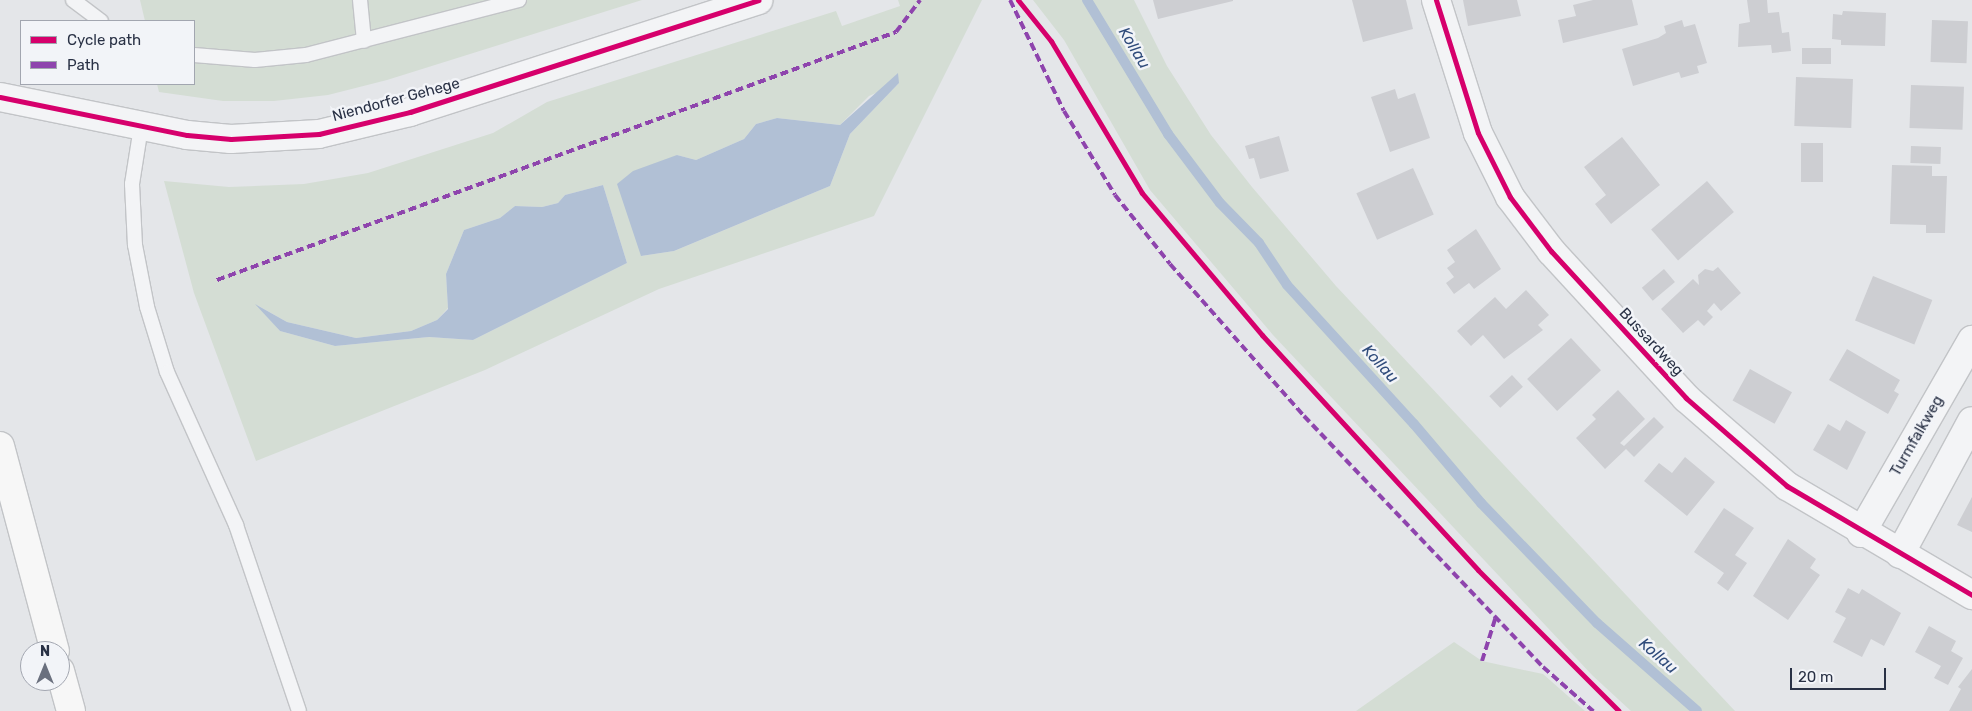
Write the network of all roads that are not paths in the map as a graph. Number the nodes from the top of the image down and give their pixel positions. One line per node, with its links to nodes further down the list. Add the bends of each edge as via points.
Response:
1 (73, 0): 6 (lane)
2 (360, 0): 7 (lane)
3 (519, 0): 7 (lane)
4 (758, 0): 10 (street, Niendorfer Gehege, via 361,126 284,137 231,139)
5 (1436, 0): 14 (street, Bussardweg, via 1458,80 1478,133 1510,197 1551,251 1686,398 1787,486)
6 (100, 20)
7 (364, 41): 8 (lane, via 306,55 254,60)
8 (195, 55)
9 (0, 97): 10 (street, Niendorfer Gehege)
10 (142, 127): 20 (lane, via 132,184 135,245 147,307 167,372 236,525)
11 (1972, 340): 14 (street, Turmfalkweg)
12 (1972, 421): 15 (street)
13 (0, 446): 17 (highway)
14 (1861, 533): 15 (street, Bussardweg)
15 (1900, 554): 16 (street, Bussardweg)
16 (1972, 595)
17 (52, 641)
18 (66, 691): 19 (highway)
19 (71, 711)
20 (299, 711)

